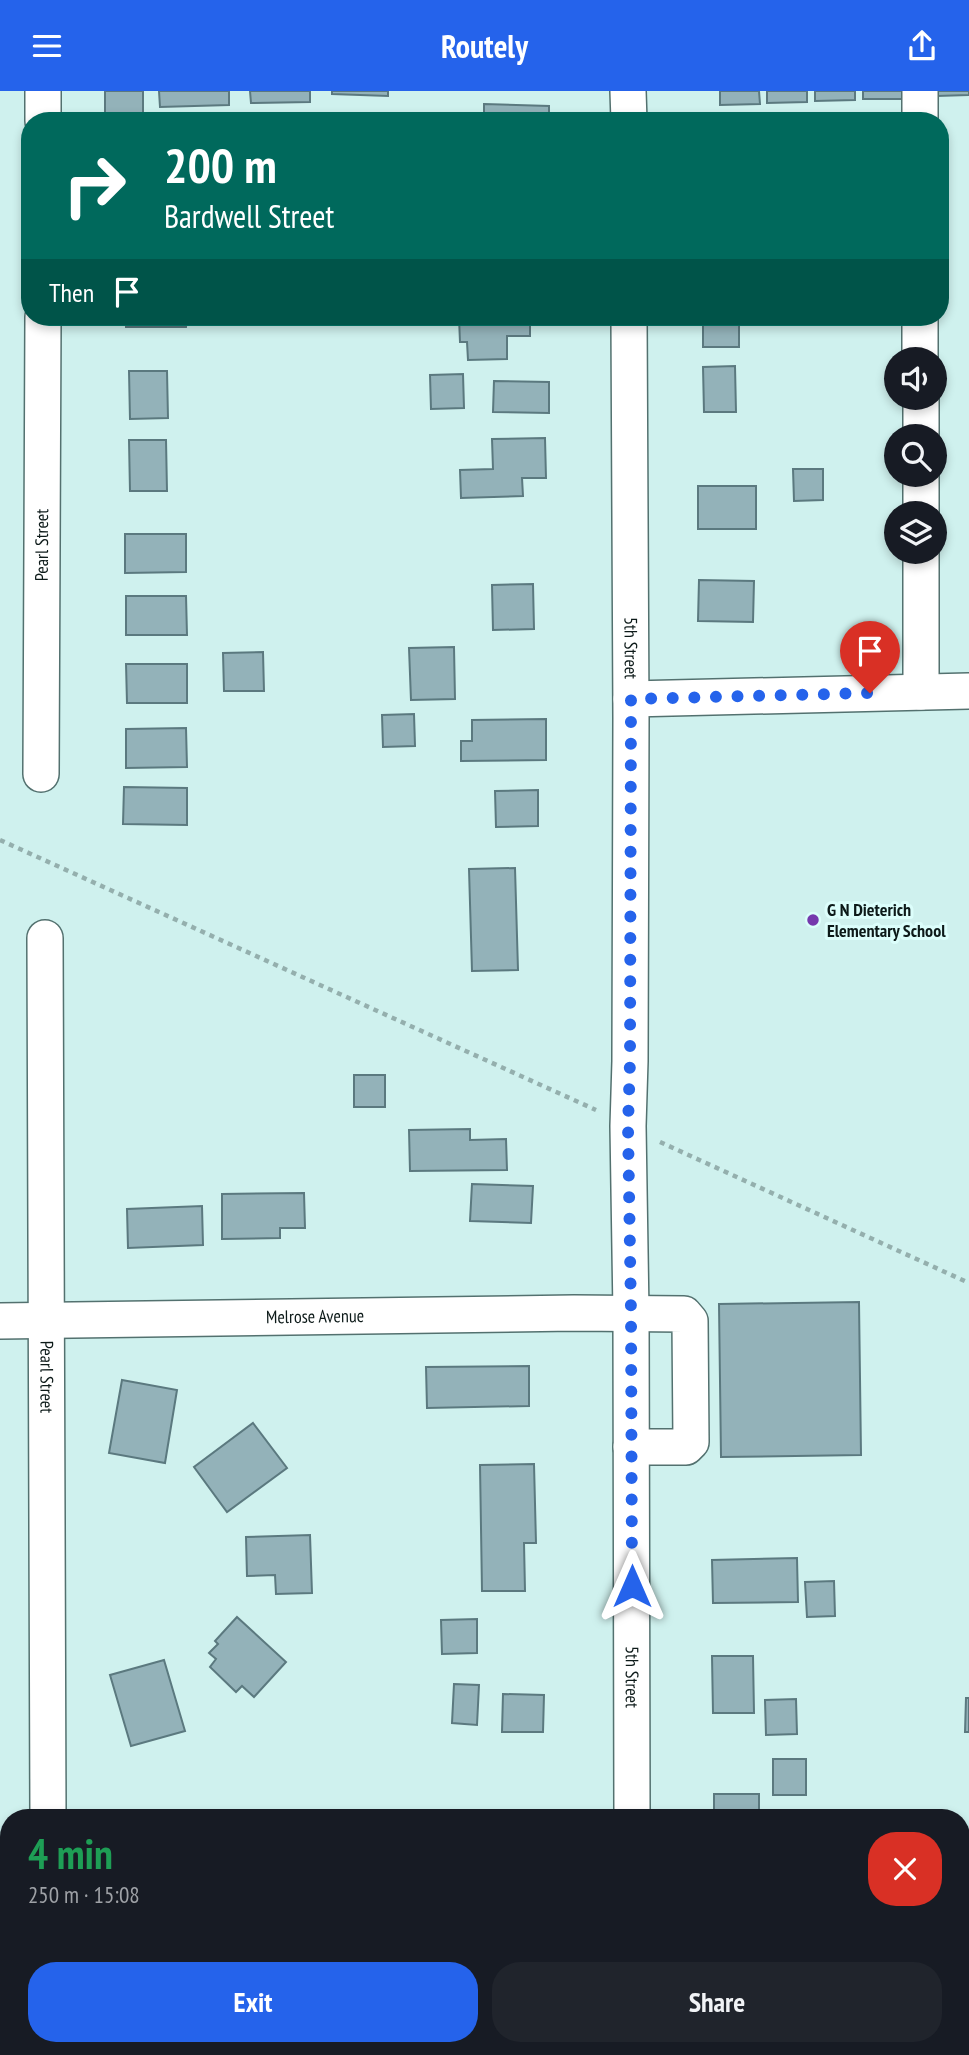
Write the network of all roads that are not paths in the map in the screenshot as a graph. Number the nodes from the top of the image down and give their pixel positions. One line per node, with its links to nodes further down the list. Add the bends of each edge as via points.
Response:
1 (43, 91): 4 (street)
2 (628, 91): 5 (street)
3 (919, 91): 6 (street)
4 (43, 112)
5 (629, 112)
6 (920, 112)
7 (43, 326): 15 (street, Pearl Street)
8 (629, 326): 14 (street, 5th Street)
9 (920, 326): 10 (street)
10 (920, 347)
11 (921, 564): 13 (street)
12 (969, 691): 13 (street)
13 (922, 692): 14 (street)
14 (631, 699): 17 (street, 5th Street)
15 (41, 774)
16 (45, 938): 18 (street, Pearl Street)
17 (631, 1313): 18 (street, Melrose Avenue); 20 (street, 5th Street); 20 (street, Melrose Avenue, via 684,1314 690,1321 691,1441 687,1447)
18 (46, 1320): 19 (street, Melrose Avenue); 21 (street, Pearl Street)
19 (0, 1321)
20 (631, 1447): 22 (street, 5th Street)
21 (48, 1809)
22 (632, 1809)

